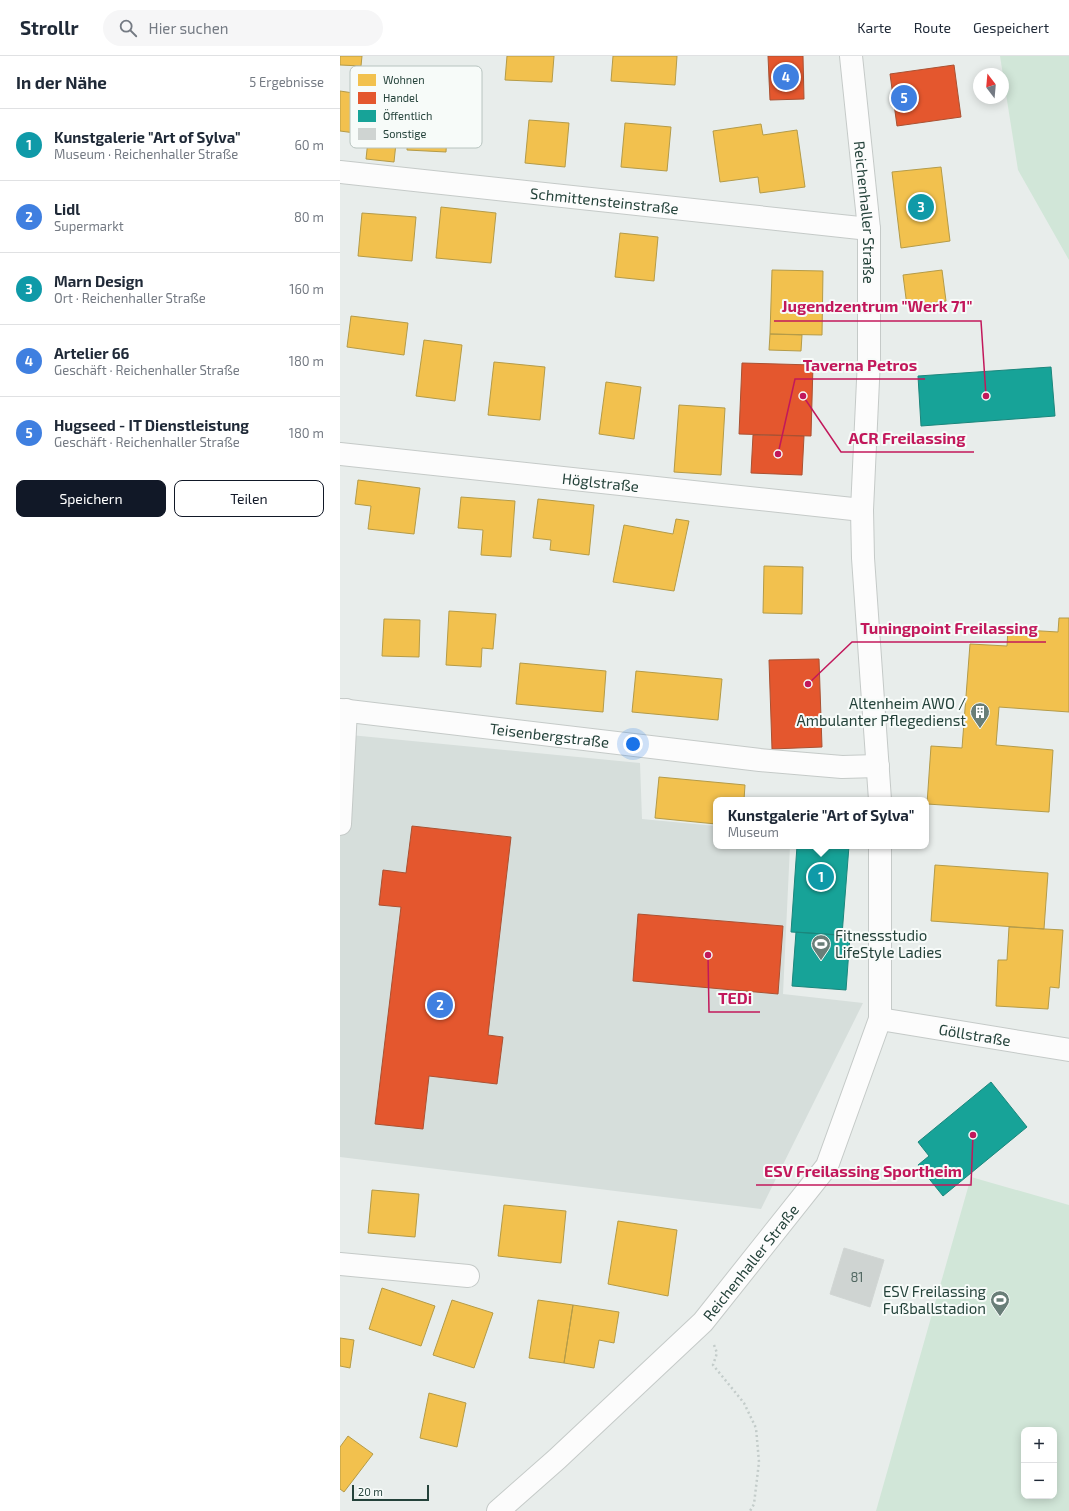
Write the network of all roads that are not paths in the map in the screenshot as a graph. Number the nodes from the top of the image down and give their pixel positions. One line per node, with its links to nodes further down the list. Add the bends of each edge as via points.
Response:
1 (851, 56): 3 (street, Reichenhaller Straße)
2 (340, 172): 3 (street, Schmittensteinstraße)
3 (869, 229): 5 (street, Reichenhaller Straße, via 869,359)
4 (340, 454): 5 (street, Höglstraße)
5 (862, 510): 7 (street, Reichenhaller Straße)
6 (343, 710): 7 (street, Teisenbergstraße, via 760,760 842,767); 9 (street)
7 (878, 766): 8 (street, Reichenhaller Straße)
8 (880, 797)
9 (340, 824)
10 (880, 849): 11 (street, Reichenhaller Straße)
11 (880, 1019): 12 (street, Göllstraße); 15 (street, Reichenhaller Straße, via 827,1166 704,1322)
12 (1069, 1050)
13 (340, 1264): 14 (street)
14 (468, 1276)
15 (498, 1511)

